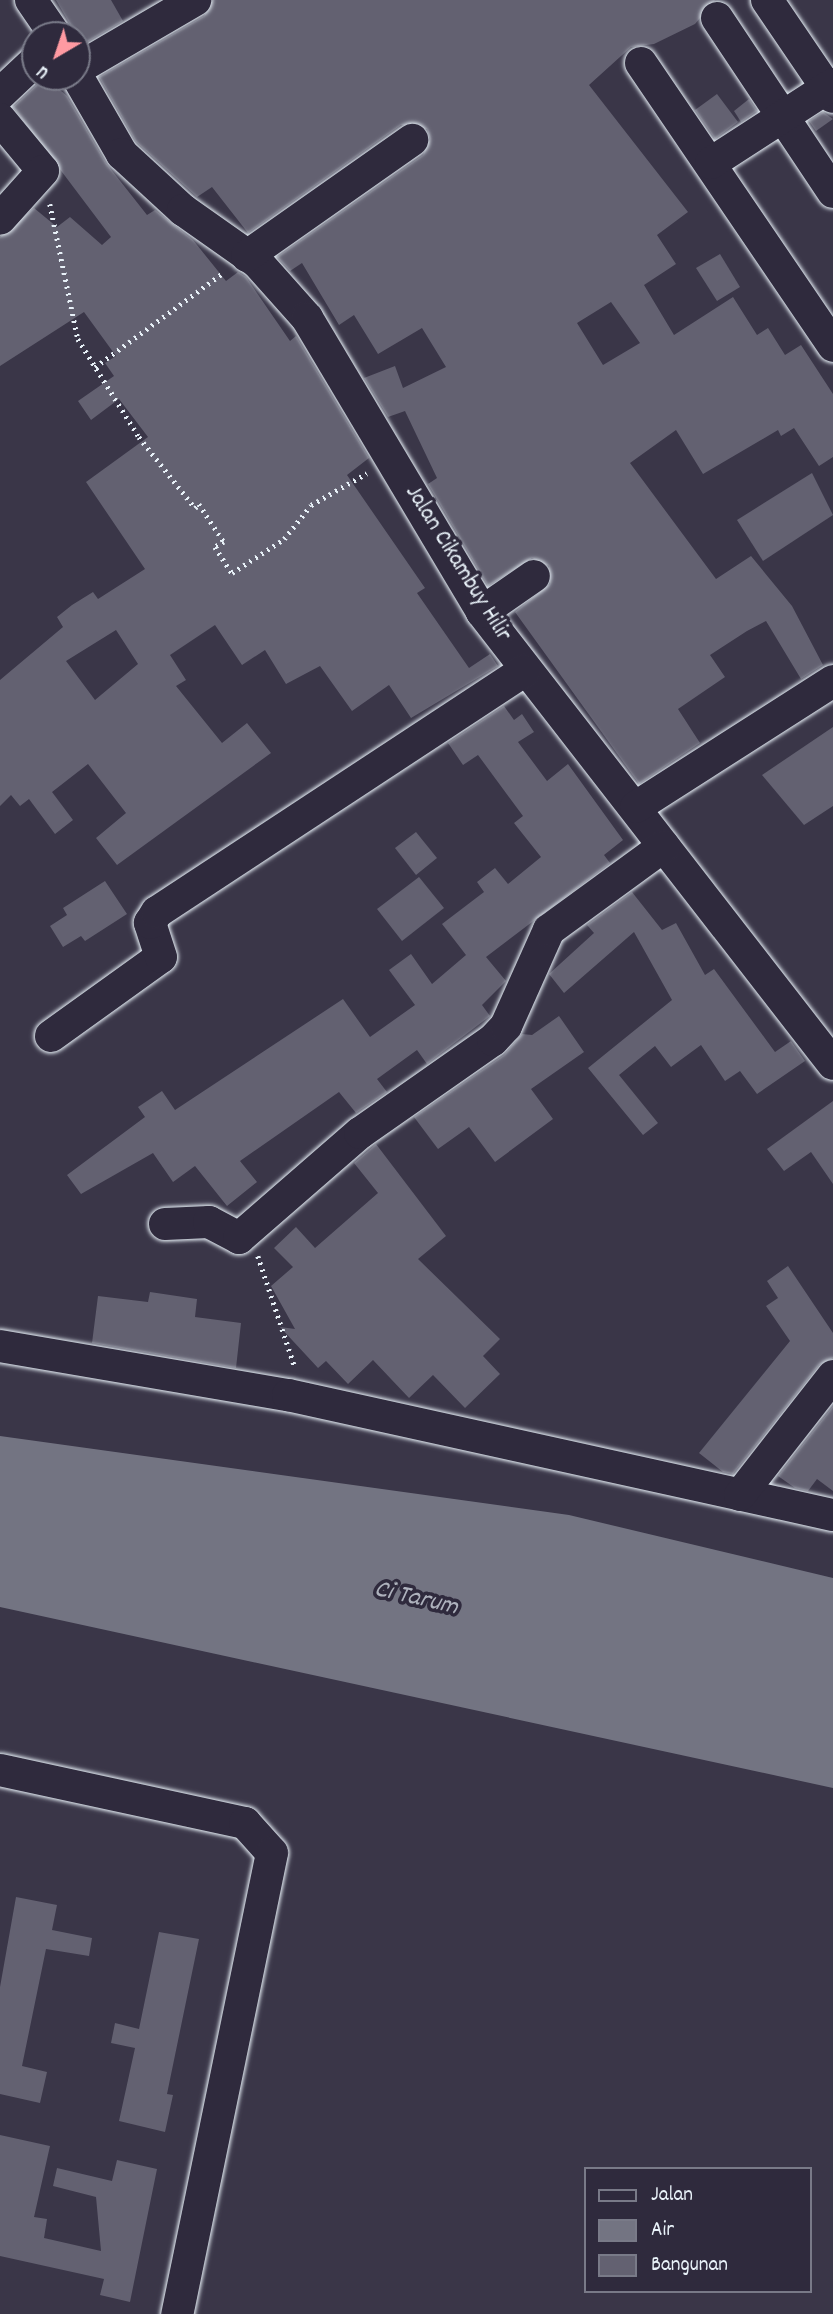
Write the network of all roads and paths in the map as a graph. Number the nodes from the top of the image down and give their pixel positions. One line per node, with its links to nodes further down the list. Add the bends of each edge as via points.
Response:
1 (31, 0): 5 (street)
2 (195, 0): 6 (street)
3 (767, 0): 9 (street)
4 (717, 18): 12 (street)
5 (45, 21)
6 (91, 61)
7 (641, 63): 15 (street)
8 (21, 74): 11 (street)
9 (831, 90): 12 (street)
10 (86, 91): 19 (street, Jalan Cikambuy Hilir, via 122,153)
11 (0, 94)
12 (781, 117): 15 (street); 17 (street)
13 (0, 119): 16 (street)
14 (412, 140): 19 (street)
15 (711, 163): 20 (street)
16 (46, 182): 18 (street); 21 (path, via 78,338)
17 (833, 192)
18 (0, 219)
19 (247, 256): 21 (path); 22 (street, Jalan Cikambuy Hilir, via 307,318)
20 (833, 346)
21 (95, 367): 22 (path, via 139,437 195,508 199,503 223,542 215,547 232,573 284,539 311,505)
22 (392, 459): 24 (street, Jalan Cikambuy Hilir)
23 (534, 576): 24 (street)
24 (482, 612): 25 (street, Jalan Cikambuy Hilir)
25 (525, 670): 27 (street, Jalan Cikambuy Hilir, via 582,749); 29 (street, via 157,912 150,923 161,957)
26 (833, 681): 27 (street)
27 (636, 807): 28 (street, Jalan Cikambuy Hilir)
28 (664, 846): 30 (street, Jalan Cikambuy Hilir); 32 (street, via 550,930 506,1026 493,1040 360,1133)
29 (51, 1036)
30 (833, 1064)
31 (165, 1224): 32 (street, via 209,1222)
32 (239, 1238): 35 (path, via 265,1267)
33 (0, 1346): 35 (street)
34 (833, 1376): 36 (street)
35 (295, 1397): 36 (street)
36 (740, 1495): 37 (street)
37 (833, 1515)
38 (0, 1772): 39 (street, via 245,1823 272,1853)
39 (177, 2314)

